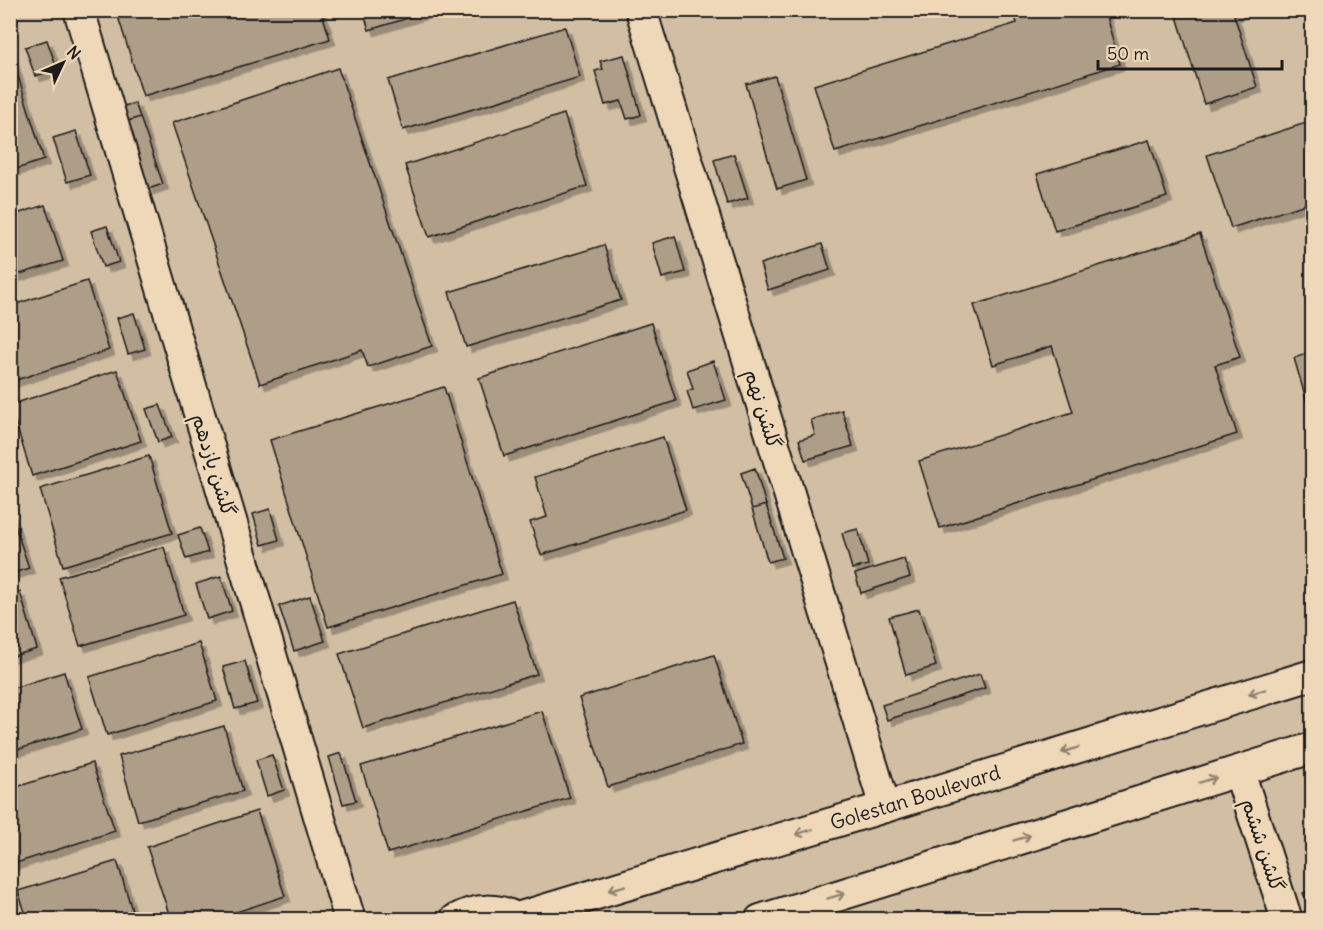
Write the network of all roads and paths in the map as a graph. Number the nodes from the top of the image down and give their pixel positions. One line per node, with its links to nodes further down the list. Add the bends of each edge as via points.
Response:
1 (79, 10): 8 (street, گلشن یازدهم)
2 (641, 10): 6 (street, گلشن نهم)
3 (1312, 675): 6 (street, Golestan Boulevard, one-way to 6)
4 (1312, 748): 5 (street)
5 (1239, 771): 10 (street, one-way to 5); 11 (street, گلشن ششم)
6 (885, 807): 7 (street, Golestan Boulevard, one-way to 7)
7 (518, 919): 9 (street, via 484,910)
8 (350, 920)
9 (455, 920)
10 (760, 920)
11 (1287, 920)

